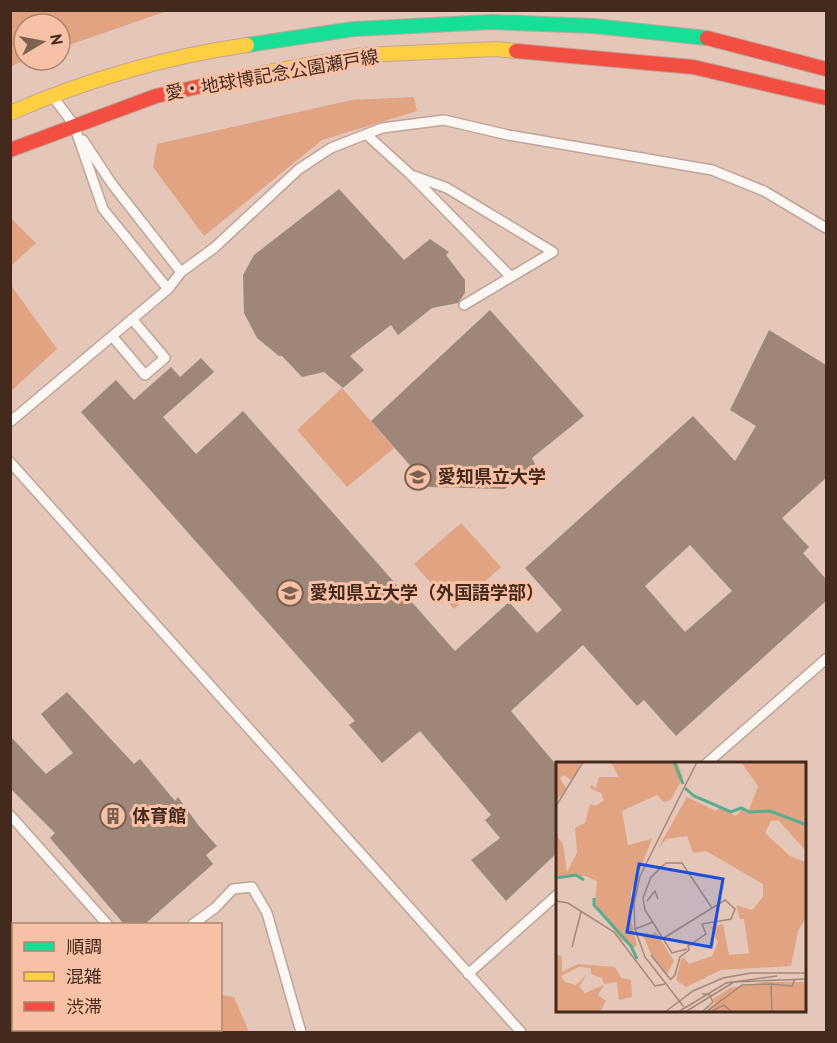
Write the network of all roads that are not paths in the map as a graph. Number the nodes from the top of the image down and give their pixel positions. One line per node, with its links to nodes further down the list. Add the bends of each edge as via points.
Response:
1 (826, 69): 2 (main road, 愛・地球博記念公園瀬戸線, via 698,36 492,22 354,29 204,51 131,68)
2 (51, 95): 4 (main road, 愛・地球博記念公園瀬戸線); 5 (lane)
3 (826, 98): 5 (main road, 愛・地球博記念公園瀬戸線, via 693,67 497,50 362,55 156,96)
4 (10, 113)
5 (74, 125): 7 (main road, 愛・地球博記念公園瀬戸線); 10 (lane, via 112,184); 12 (lane, via 103,209)
6 (366, 134): 8 (lane); 9 (lane, via 382,128 444,120 508,135 712,170 764,192); 10 (lane, via 331,148 299,169 214,248)
7 (10, 150)
8 (411, 175): 11 (lane); 11 (lane, via 447,188 553,252)
9 (826, 228)
10 (181, 272): 12 (lane)
11 (511, 277): 13 (lane)
12 (168, 289): 14 (lane)
13 (465, 305)
14 (132, 319): 15 (lane); 15 (lane, via 165,358 145,375)
15 (112, 336): 16 (lane)
16 (10, 423)
17 (10, 462): 24 (lane)
18 (826, 659): 19 (lane)
19 (708, 762)
20 (10, 815): 22 (lane)
21 (556, 896): 24 (lane)
22 (106, 923)
23 (194, 923): 25 (lane, via 233,889 252,887 267,913)
24 (468, 974): 26 (lane)
25 (301, 1032)
26 (520, 1032)

